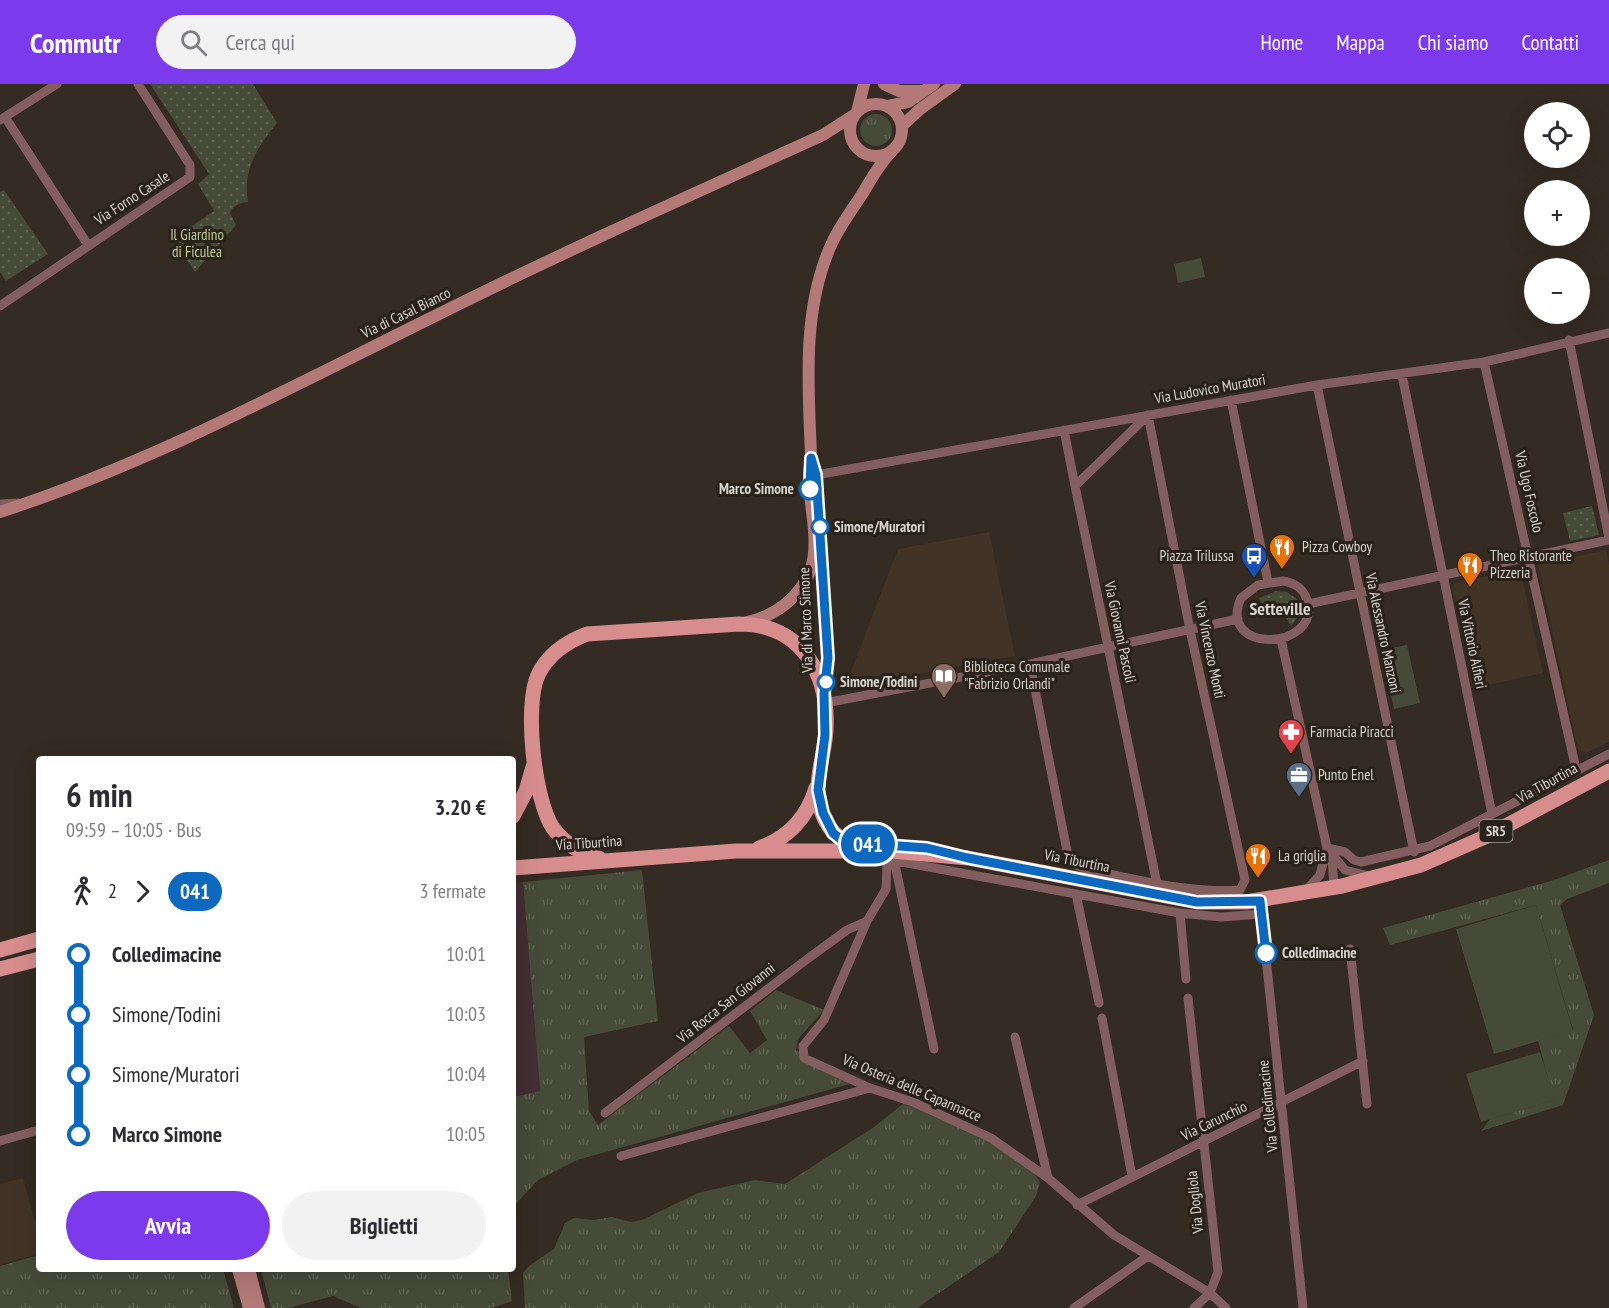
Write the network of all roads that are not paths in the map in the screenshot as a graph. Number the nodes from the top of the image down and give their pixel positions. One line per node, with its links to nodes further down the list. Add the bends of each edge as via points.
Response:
1 (57, 84): 10 (street)
2 (138, 84): 17 (street, Via Forno Casale, via 190,165 191,175)
3 (866, 84): 8 (main road); 9 (main road)
4 (884, 84): 7 (main road, via 899,91)
5 (934, 84): 7 (main road)
6 (955, 84): 11 (main road)
7 (924, 91): 8 (main road, via 905,103)
8 (883, 105): 9 (main road, via 870,104); 11 (main road, via 899,117)
9 (855, 114): 12 (main road, Via di Casal Bianco); 13 (main road, via 850,130)
10 (2, 118): 17 (street)
11 (902, 126): 14 (main road, via 901,140)
12 (823, 135): 13 (main road, via 842,137); 30 (main road, Via di Casal Bianco, via 525,271 181,439 90,480)
13 (854, 144): 15 (main road)
14 (892, 151): 15 (main road, via 879,156); 16 (main road, Via di Marco Simone)
15 (864, 153): 16 (main road, via 870,164)
16 (867, 186): 27 (main road, Via di Marco Simone, via 832,243 818,287 808,363)
17 (88, 245): 18 (street, Via Forno Casale)
18 (0, 306)
19 (1609, 333): 20 (street, Via Ludovico Muratori)
20 (1569, 340): 21 (street, Via Ludovico Muratori); 33 (street)
21 (1484, 362): 22 (street, Via Ludovico Muratori); 34 (street, Via Ugo Foscolo)
22 (1402, 375): 23 (street, Via Ludovico Muratori); 35 (street, Via Vittorio Alfieri)
23 (1317, 385): 24 (street, Via Ludovico Muratori); 37 (street, Via Alessandro Manzoni)
24 (1231, 400): 25 (street, Via Ludovico Muratori); 36 (street)
25 (1148, 415): 26 (street, Via Ludovico Muratori); 29 (street); 41 (street, Via Vincenzo Monti)
26 (1064, 430): 28 (street, Via Ludovico Muratori); 29 (street, Via Giovanni Pascoli)
27 (811, 458): 28 (main road, Via di Marco Simone); 40 (main road, Via di Marco Simone, via 814,552 806,579 782,607)
28 (816, 475): 45 (main road, Via di Marco Simone, via 828,658)
29 (1075, 486): 43 (street, Via Giovanni Pascoli)
30 (29, 502): 31 (street); 32 (main road, Via di Casal Bianco)
31 (0, 504)
32 (0, 512)
33 (1609, 539): 34 (street)
34 (1528, 557): 35 (street); 48 (street, Via Ugo Foscolo)
35 (1441, 575): 37 (street); 52 (street, Via Vittorio Alfieri)
36 (1268, 582): 38 (street, via 1283,581 1298,587); 39 (street, via 1244,595)
37 (1360, 593): 38 (street); 55 (street, Via Alessandro Manzoni)
38 (1308, 604): 42 (street, via 1307,617 1300,628)
39 (1238, 619): 41 (street); 42 (street, via 1243,630 1254,637)
40 (739, 624): 45 (main road, via 769,629 794,642 813,664); 47 (main road, via 601,632 572,640 556,651 538,676 532,710)
41 (1190, 630): 43 (street); 62 (street, Via Vincenzo Monti, via 1245,880 1240,890 1209,892)
42 (1281, 639): 53 (street)
43 (1108, 647): 44 (street); 62 (street, Via Giovanni Pascoli)
44 (1030, 664): 45 (street); 62 (street, via 1069,861)
45 (825, 698): 50 (main road, Via di Marco Simone, via 825,735)
46 (1609, 754): 48 (street)
47 (535, 755): 51 (main road, via 526,791); 58 (main road, via 543,807 554,829 578,850)
48 (1576, 769): 52 (street)
49 (1609, 771): 61 (main road, Via Tiburtina / SR5, via 1459,849)
50 (818, 782): 54 (main road, Via di Marco Simone, via 809,807 794,828 771,844); 57 (main road, Via di Marco Simone, via 827,824 844,842 927,848)
51 (516, 810)
52 (1492, 814): 55 (street)
53 (1329, 850): 55 (street, via 1345,852 1361,862); 60 (street); 61 (street, via 1347,871); 63 (street, via 1335,869)
54 (736, 851): 56 (main road, Via Tiburtina); 58 (main road, Via Tiburtina)
55 (1414, 852)
56 (886, 854): 57 (main road, Via Tiburtina); 64 (street); 68 (street, Via Osteria delle Capannacce, via 888,883); 81 (street)
57 (968, 858): 66 (main road, Via Tiburtina / SR5, via 1197,902)
58 (610, 860): 59 (main road, Via Tiburtina)
59 (516, 868)
60 (1322, 869): 63 (street); 65 (street, via 1312,884)
61 (1377, 878): 63 (main road, Via Tiburtina / SR5)
62 (1157, 884)
63 (1334, 888): 65 (main road, Via Tiburtina / SR5)
64 (1076, 894): 67 (street); 78 (street)
65 (1297, 895): 66 (main road, Via Tiburtina / SR5)
66 (1260, 908): 67 (street, via 1221,917); 84 (street, Via Colledimacine)
67 (1180, 913): 75 (street)
68 (867, 921): 83 (street, Via Osteria delle Capannacce, via 826,1015 801,1052 808,1061); 86 (street, Via Rocca San Giovanni, via 806,960)
69 (36, 940): 71 (main road)
70 (1350, 949): 82 (street)
71 (0, 950)
72 (36, 960): 73 (main road)
73 (0, 969)
74 (36, 971): 76 (main road)
75 (1186, 979)
76 (0, 980)
77 (1188, 998): 89 (street, Via Dogliola)
78 (1099, 1003)
79 (1102, 1018): 91 (street)
80 (1015, 1037): 92 (street)
81 (934, 1050)
82 (1363, 1061): 84 (street, Via Carunchio); 85 (street)
83 (870, 1088): 90 (street); 92 (street, Via Osteria delle Capannacce, via 913,1102 980,1133)
84 (1283, 1103): 89 (street, Via Carunchio); 103 (street, Via Colledimacine)
85 (1367, 1104)
86 (605, 1113)
87 (36, 1131): 88 (street)
88 (0, 1141)
89 (1204, 1143): 91 (street, Via Carunchio); 97 (street, Via Dogliola, via 1218,1272)
90 (621, 1156)
91 (1132, 1176): 93 (street, Via Carunchio)
92 (1048, 1178): 93 (street, Via Osteria delle Capannacce)
93 (1077, 1205): 94 (street, Via Osteria delle Capannacce)
94 (1148, 1256): 97 (street, Via Osteria delle Capannacce); 100 (street)
95 (239, 1272): 98 (main road)
96 (250, 1272): 99 (main road)
97 (1210, 1293): 101 (street); 102 (street, Via Osteria delle Capannacce)
98 (249, 1308)
99 (260, 1308)
100 (1074, 1308)
101 (1194, 1308)
102 (1226, 1308)
103 (1303, 1308)

